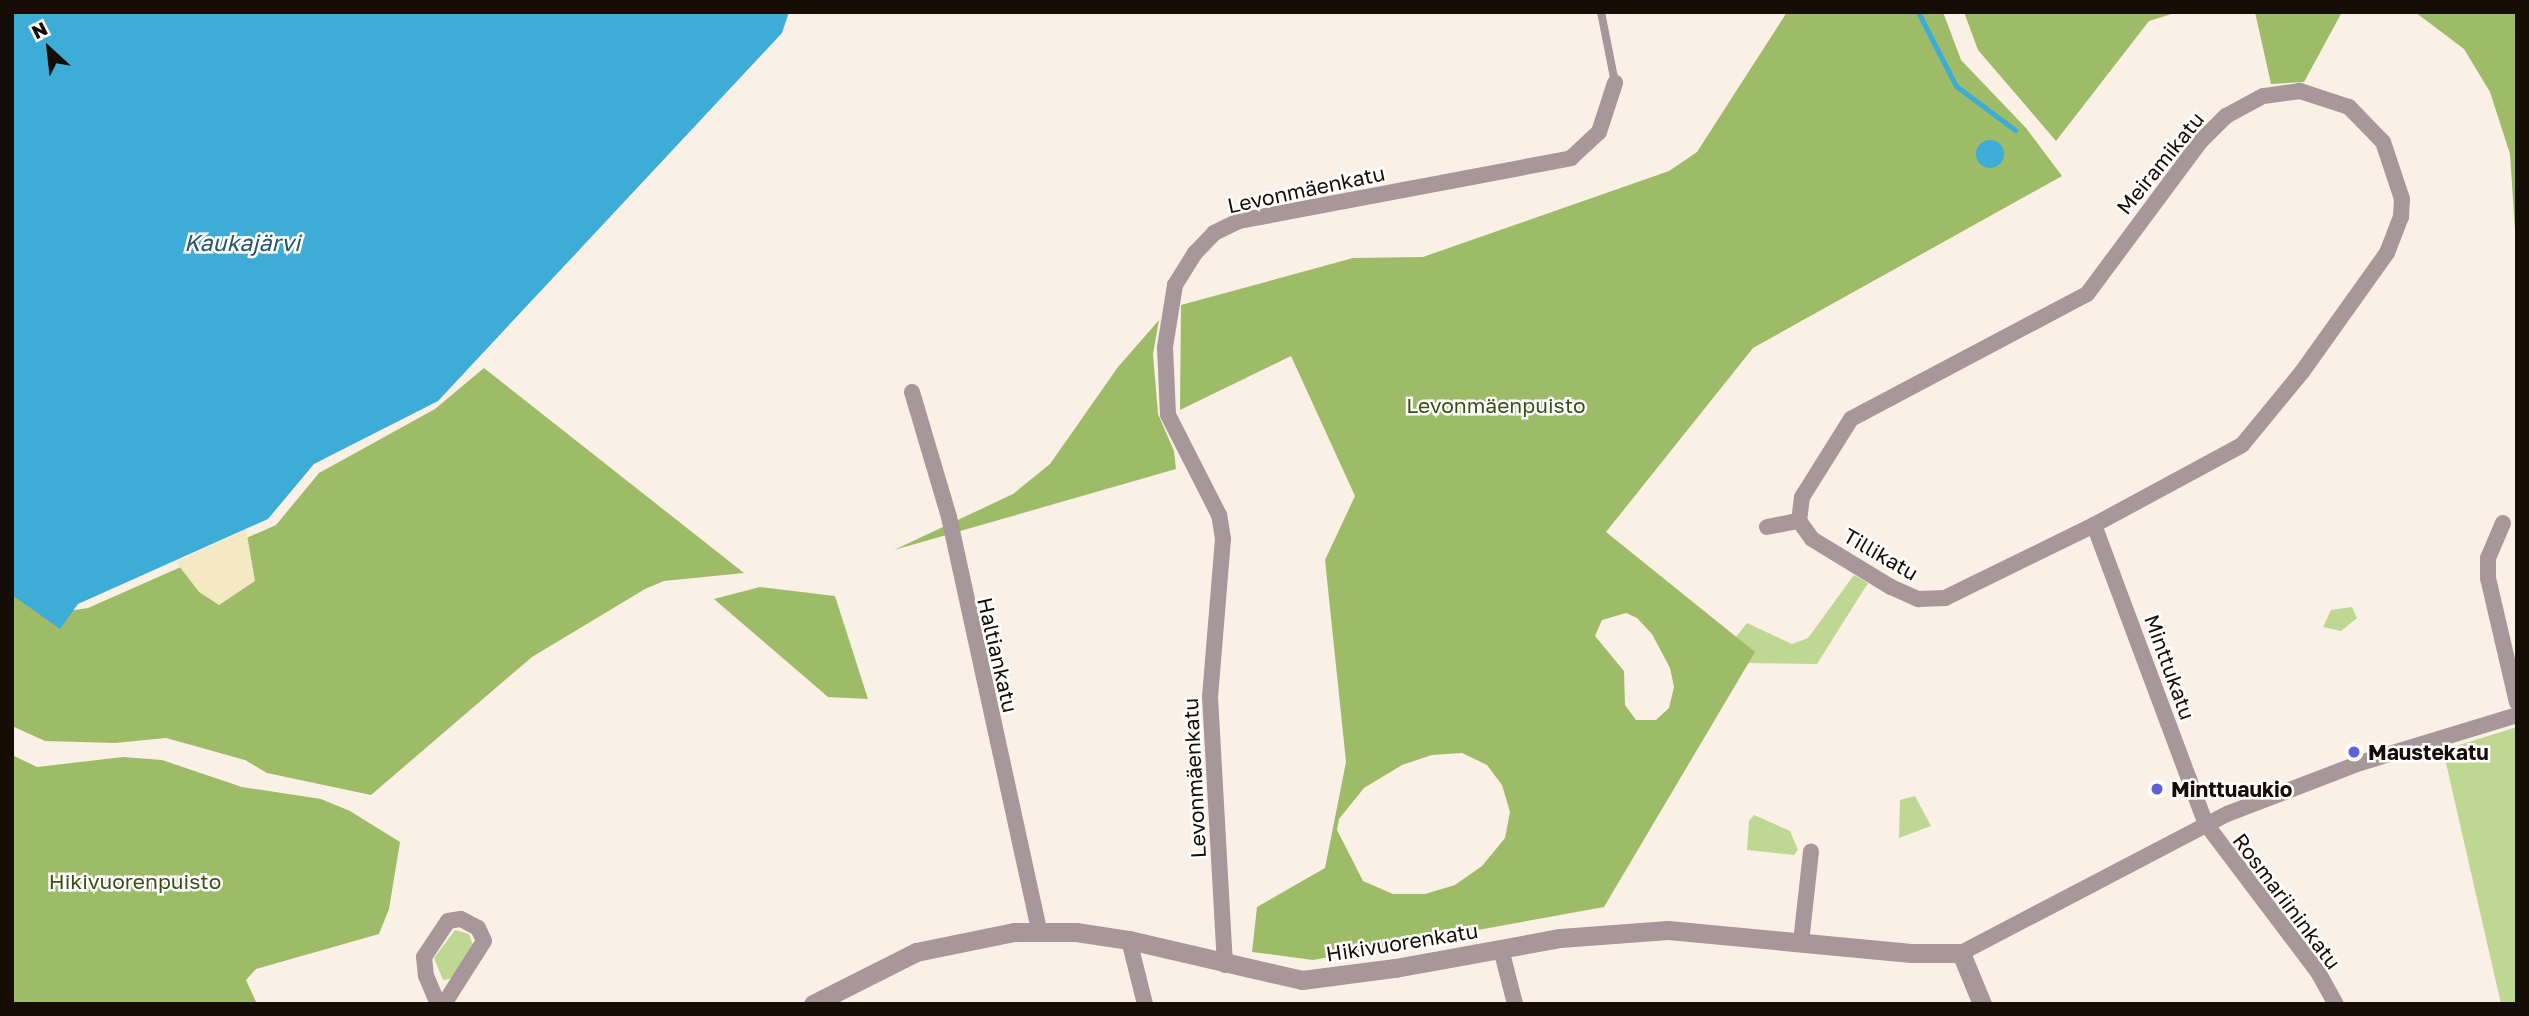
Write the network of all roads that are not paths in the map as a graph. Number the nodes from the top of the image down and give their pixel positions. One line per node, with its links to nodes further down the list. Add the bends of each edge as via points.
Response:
1 (1601, 12): 2 (lane)
2 (1615, 83): 17 (street, Levonmäenkatu, via 1599,132 1571,158 1239,221 1214,233 1175,285 1165,347 1168,415 1219,515 1223,539 1210,696)
3 (912, 392): 12 (street, Haltiankatu, via 949,517)
4 (1799, 522): 6 (street, Tillikatu, via 1812,538 1891,587 1931,600 1969,589); 6 (street, Meiramikatu, via 1802,497 1851,419 2087,294 2200,142 2226,116 2281,92 2317,94 2349,107 2382,142 2399,183 2401,218 2387,253 2251,437); 7 (street)
5 (2503, 523): 8 (street, via 2488,558 2488,578)
6 (2095, 526): 10 (street, Minttukatu)
7 (1767, 527)
8 (2517, 703)
9 (2517, 716): 10 (street, via 2360,763)
10 (2206, 824): 16 (street); 24 (street, Rosmariininkatu, via 2318,972)
11 (1811, 852): 14 (street)
12 (1039, 930): 13 (street, Hikivuorenkatu); 18 (street, Hikivuorenkatu, via 983,936 916,952)
13 (1129, 940): 17 (street, Hikivuorenkatu); 21 (street)
14 (1801, 942): 15 (street, Hikivuorenkatu, via 1668,930 1572,937); 16 (street, Hikivuorenkatu)
15 (1501, 949): 17 (street, Hikivuorenkatu, via 1302,980); 22 (street)
16 (1961, 953): 23 (street)
17 (1225, 965)
18 (818, 1002)
19 (438, 1004): 20 (street, via 426,976 424,957 447,921 461,919 478,928 484,941)
20 (444, 1004)
21 (1145, 1004)
22 (1515, 1004)
23 (1982, 1004)
24 (2336, 1004)

